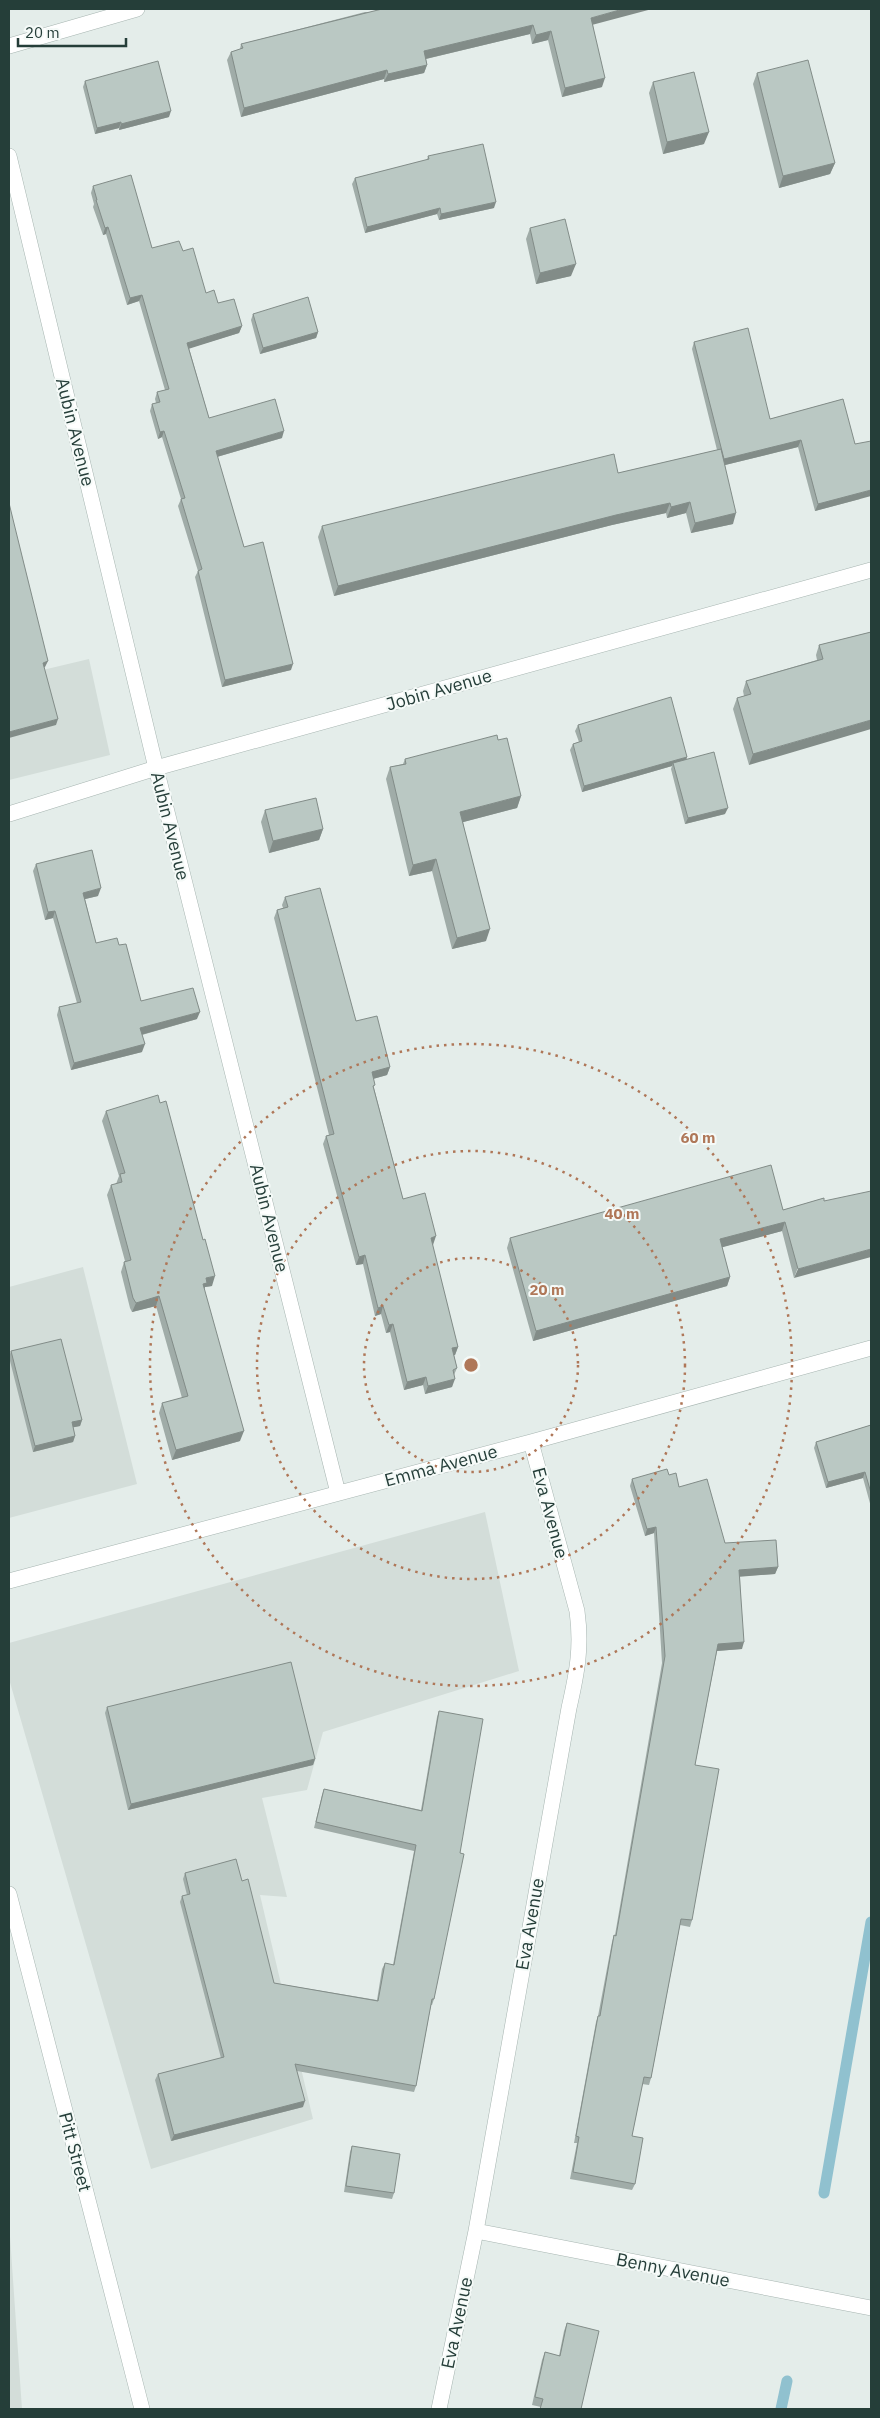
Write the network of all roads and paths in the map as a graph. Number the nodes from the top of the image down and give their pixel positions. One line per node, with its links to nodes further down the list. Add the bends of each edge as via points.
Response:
1 (137, 9): 2 (street)
2 (9, 46)
3 (9, 156): 5 (street, Aubin Avenue)
4 (871, 570): 5 (street, Jobin Avenue)
5 (156, 768): 6 (street, Jobin Avenue); 9 (street, Aubin Avenue)
6 (9, 814)
7 (871, 1348): 8 (street, Emma Avenue)
8 (531, 1442): 9 (street, Emma Avenue); 12 (street, Eva Avenue, via 577,1611 579,1666)
9 (338, 1494): 10 (street, Emma Avenue)
10 (9, 1581)
11 (9, 1894): 14 (street, Pitt Street)
12 (476, 2231): 13 (street, Benny Avenue); 15 (street, Eva Avenue)
13 (871, 2308)
14 (142, 2409)
15 (439, 2409)

